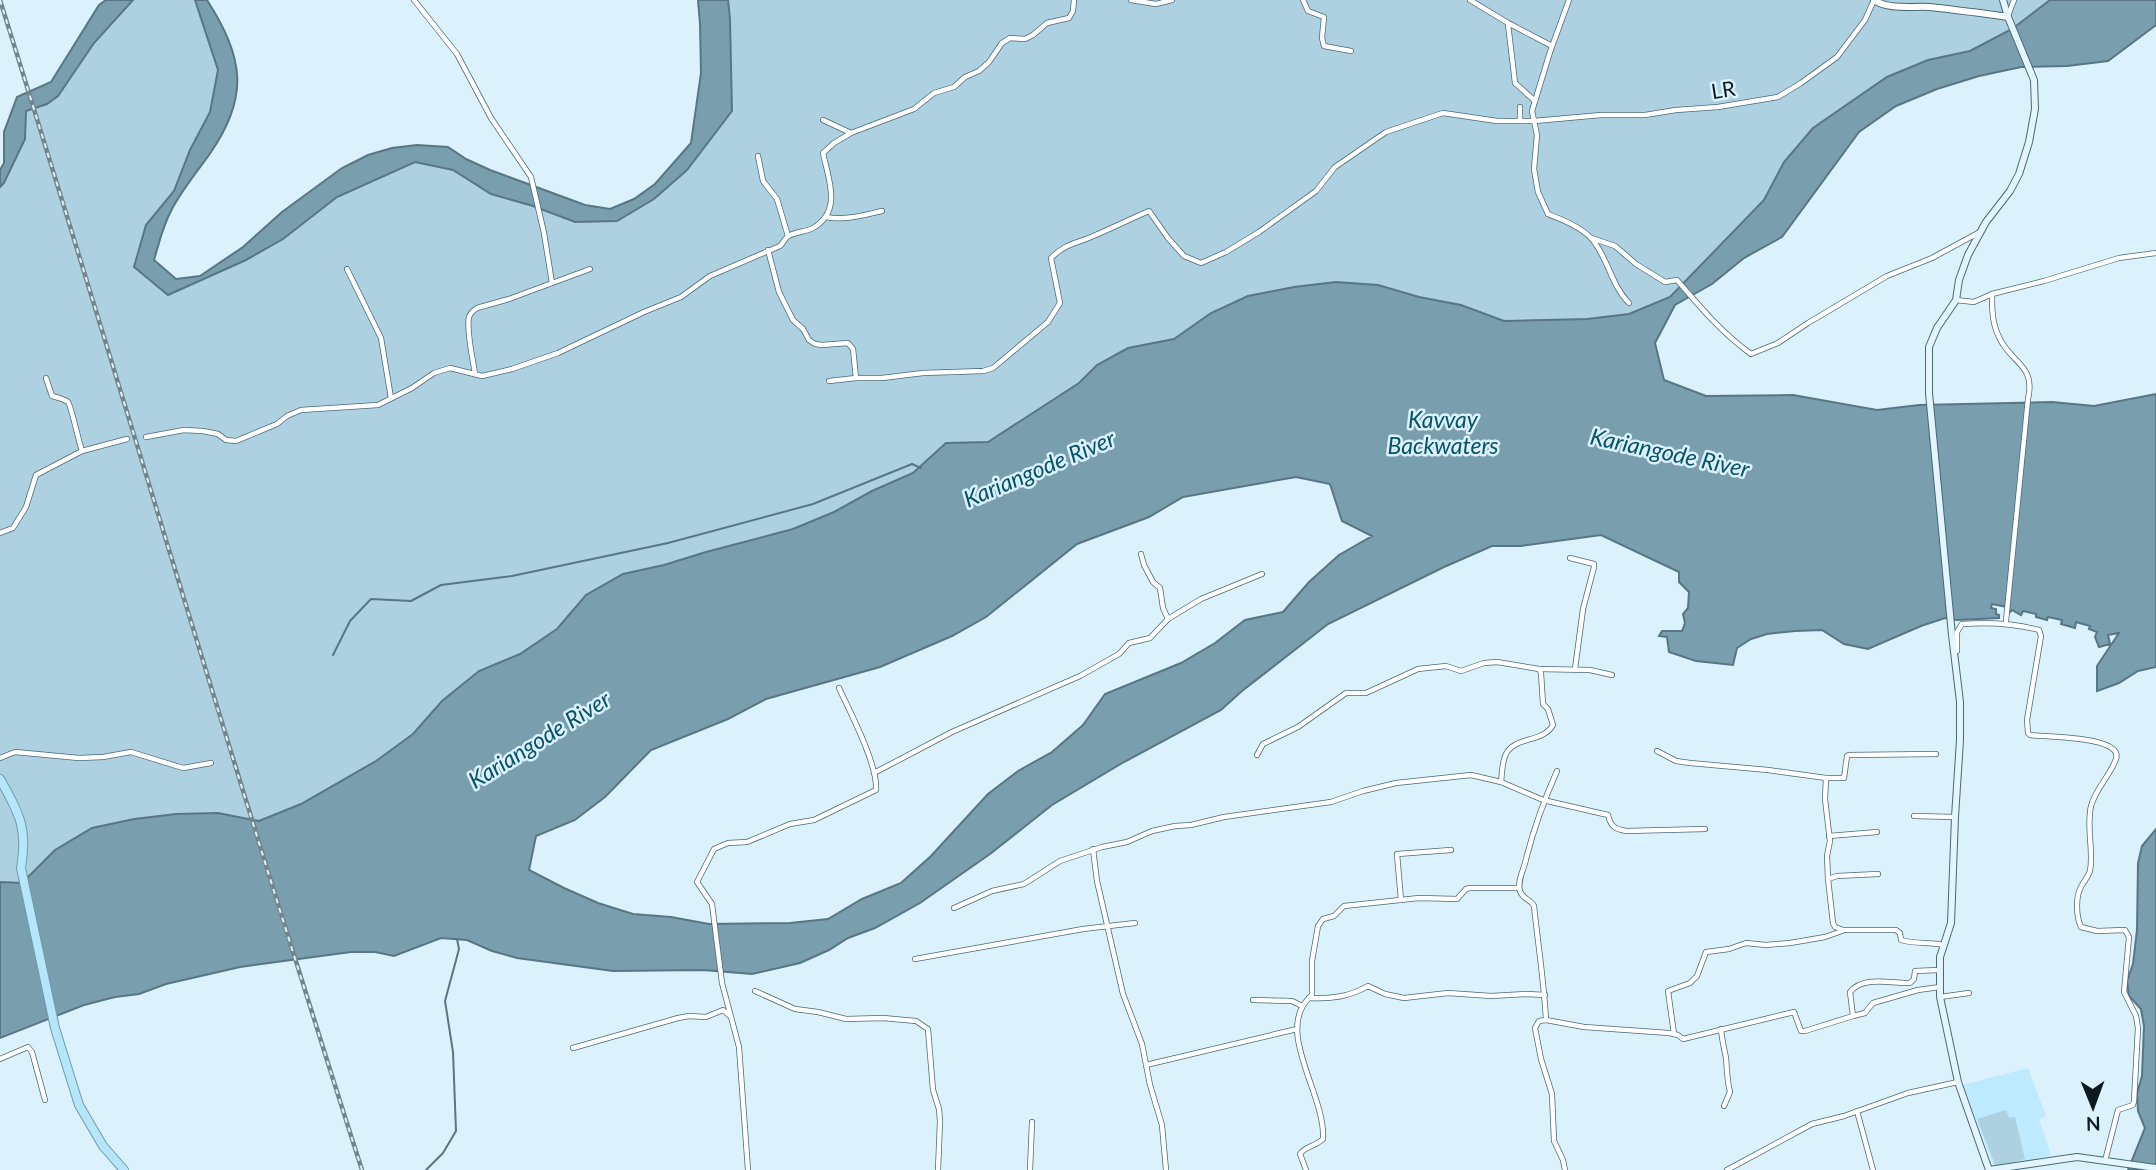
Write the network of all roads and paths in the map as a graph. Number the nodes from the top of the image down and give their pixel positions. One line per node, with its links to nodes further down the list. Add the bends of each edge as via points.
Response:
1 (414, 0): 32 (street, via 457,54 491,118 531,177)
2 (1074, 0): 21 (street, via 1069,18 1047,23 1025,39 1010,38 979,71 954,87)
3 (1131, 0): 11 (street)
4 (1172, 0): 11 (street)
5 (1303, 0): 15 (street, via 1308,11 1324,17 1324,46)
6 (1470, 0): 13 (street)
7 (1569, 0): 14 (street)
8 (1874, 0): 12 (street); 20 (street, LR, via 1837,57 1778,97 1645,115)
9 (2003, 0): 12 (main road)
10 (2014, 0): 12 (street)
11 (1155, 2)
12 (2008, 17): 25 (main road, via 2034,80 2035,109 2024,162)
13 (1508, 23): 14 (street); 16 (street, via 1515,83)
14 (1552, 46): 16 (street)
15 (1351, 51)
16 (1535, 101): 20 (street)
17 (1520, 107): 19 (street)
18 (823, 120): 21 (street)
19 (1520, 121): 20 (street, LR); 38 (street, LR, via 1443,113 1386,132 1335,167 1316,191 1267,226 1201,263 1184,256 1149,211 1062,247 1051,258 1060,303 1048,322 993,368)
20 (1534, 121): 27 (street, via 1534,169 1548,214)
21 (851, 133): 24 (street, via 822,153 832,197)
22 (758, 156): 26 (street)
23 (882, 211): 24 (street)
24 (826, 217): 26 (street, via 804,233)
25 (1981, 232): 27 (street, via 1887,276 1778,343 1751,354 1706,314 1677,280 1665,282 1615,246); 34 (main road, via 1968,255)
26 (788, 236): 28 (street, via 780,246)
27 (1591, 238): 35 (street, via 1619,294)
28 (768, 250): 36 (street, via 710,276 681,297 558,353 512,369); 38 (street, via 779,292 793,320 815,344 848,343 853,349)
29 (2156, 253): 33 (street, via 2119,258)
30 (347, 269): 40 (street, via 380,338)
31 (590, 270): 32 (street)
32 (552, 283): 36 (street, via 469,316)
33 (1992, 294): 34 (street, via 1974,302); 49 (street, via 1991,313 1999,337 2009,355 2025,367 2031,387)
34 (1956, 300): 50 (main road, via 1929,346 1929,393)
35 (1629, 303)
36 (475, 374): 40 (street, via 442,370)
37 (46, 377): 43 (street, via 51,396 72,408)
38 (856, 378): 39 (street)
39 (829, 381)
40 (391, 398): 41 (street, via 378,405 301,410 236,441 203,430)
41 (146, 438)
42 (127, 439): 43 (street)
43 (82, 451): 44 (street, via 36,475 26,507 13,528)
44 (0, 533)
45 (1141, 554): 48 (street, via 1160,588)
46 (1570, 558): 52 (street, via 1594,565)
47 (1262, 574): 48 (street, via 1201,599)
48 (1168, 619): 61 (street, via 1150,638 1129,643 1119,654 1080,676 952,732)
49 (2006, 621)
50 (1955, 659): 67 (main road, via 1961,740); 106 (street, via 1962,624 2011,624 2039,630 2042,636 2028,733 2098,741 2117,753 2093,799 2090,870 2078,894 2081,927 2125,930 2129,937 2124,992 2138,1028 2134,1101 2118,1110)
51 (1539, 669): 52 (street); 57 (street, via 1497,662 1461,671 1446,666 1418,669 1366,693 1346,693 1298,727 1264,744); 64 (street, via 1541,698 1553,721 1552,729 1510,749)
52 (1575, 669): 53 (street)
53 (1612, 676)
54 (839, 688): 61 (street)
55 (1657, 751): 62 (street, via 1676,761)
56 (1936, 754): 62 (street, via 1849,755 1844,778)
57 (1257, 755)
58 (0, 758): 59 (street, via 15,752 79,758 131,752 183,768)
59 (211, 764)
60 (1557, 771): 65 (street)
61 (874, 773): 93 (street, via 876,790 863,798 814,820 714,849 697,882 712,904)
62 (1826, 778): 70 (street)
63 (0, 779): 108 (highway, via 19,813 25,846 21,868 55,1028 79,1105 103,1146)
64 (1501, 782): 65 (street); 71 (street, via 1466,774 1396,783 1331,802 1175,826)
65 (1544, 800): 68 (street, via 1608,815 1615,829 1626,831); 75 (street, via 1529,841)
66 (1914, 816): 67 (street)
67 (1955, 817): 81 (main road, via 1951,923)
68 (1704, 829)
69 (1877, 832): 70 (street)
70 (1829, 836): 74 (street)
71 (1093, 849): 77 (street, via 1060,861 1024,884 992,891); 79 (street)
72 (1451, 850): 76 (street, via 1397,853)
73 (1878, 874): 74 (street)
74 (1828, 879): 80 (street, via 1833,923)
75 (1520, 888): 76 (street, via 1470,888 1457,899); 87 (street, via 1534,906)
76 (1402, 900): 89 (street, via 1344,906 1323,919 1318,926)
77 (954, 908)
78 (1135, 923): 79 (street)
79 (1107, 927): 82 (street); 100 (street)
80 (1843, 930): 81 (street, via 1896,930 1904,942); 97 (street, via 1790,943 1746,943 1706,952 1697,976 1668,991)
81 (1945, 945): 83 (main road)
82 (915, 960)
83 (1939, 970): 84 (main road); 92 (street, via 1915,971 1910,983 1860,984 1850,992)
84 (1940, 987): 88 (main road); 92 (street, via 1873,1003 1865,1013)
85 (755, 991): 110 (street, via 795,1009 846,1019 916,1021 928,1029 940,1121)
86 (1969, 993): 88 (street)
87 (1545, 995): 89 (street, via 1448,993 1404,998 1368,986 1331,999); 94 (street)
88 (1940, 997): 101 (main road)
89 (1309, 998): 91 (street)
90 (1253, 1000): 91 (street, via 1292,1001)
91 (1302, 1006): 95 (street)
92 (1853, 1016): 96 (street, via 1801,1031 1794,1012)
93 (730, 1017): 98 (street, via 723,1010 706,1017 678,1018); 109 (street, via 739,1047)
94 (1546, 1020): 97 (street); 114 (street, via 1535,1028 1552,1094 1554,1141)
95 (1297, 1029): 100 (street); 113 (street, via 1324,1126 1323,1139 1300,1154)
96 (1721, 1029): 97 (street, via 1687,1039); 103 (street, via 1730,1092)
97 (1674, 1034)
98 (573, 1048)
99 (0, 1059): 102 (street, via 27,1047)
100 (1146, 1065): 112 (street, via 1162,1125)
101 (1958, 1082): 104 (street); 117 (main road)
102 (45, 1100)
103 (1724, 1106)
104 (1857, 1111): 115 (street, via 1803,1128); 116 (street)
105 (1032, 1122): 111 (street)
106 (2105, 1161): 107 (main road); 117 (main road, via 2077,1157)
107 (2156, 1168)
108 (124, 1170)
109 (748, 1170)
110 (939, 1170)
111 (1030, 1170)
112 (1166, 1170)
113 (1306, 1170)
114 (1565, 1170)
115 (1727, 1170)
116 (1873, 1170)
117 (1989, 1170)

